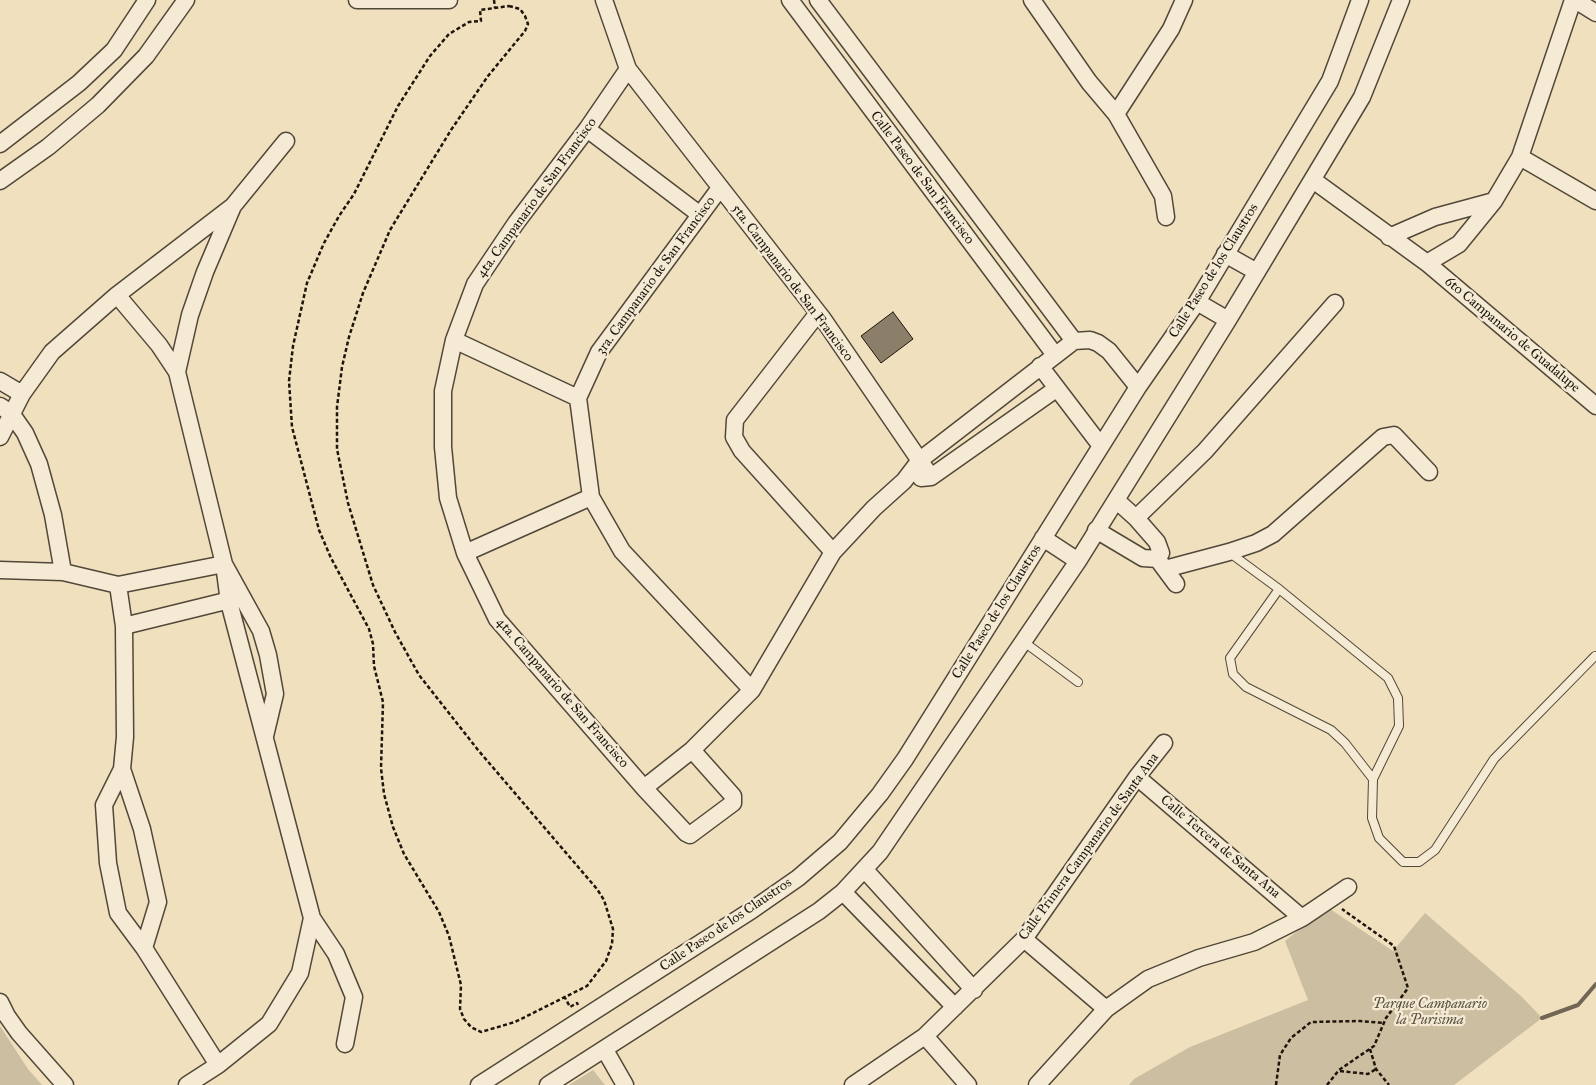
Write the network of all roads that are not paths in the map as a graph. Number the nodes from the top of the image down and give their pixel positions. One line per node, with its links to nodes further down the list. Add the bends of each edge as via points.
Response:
1 (147, 0): 18 (street, via 114,50 79,83)
2 (186, 0): 23 (street, via 146,56 98,105 48,147)
3 (357, 0): 4 (street)
4 (449, 0)
5 (604, 0): 14 (street)
6 (790, 0): 21 (street, Calle Paseo de San Francisco)
7 (818, 0): 20 (street, Calle Paseo de San Francisco)
8 (1032, 0): 15 (street)
9 (1184, 0): 15 (street, via 1171,29)
10 (1360, 0): 31 (street, Calle Paseo de los Claustros, via 1330,81)
11 (1401, 0): 22 (street, via 1362,97)
12 (1574, 0): 13 (street); 19 (street)
13 (1596, 13)
14 (628, 69): 16 (street, 4ta. Campanario de San Francisco); 24 (street, 5ta. Campanario de San Francisco)
15 (1116, 114): 29 (street, via 1163,196)
16 (587, 129): 28 (street); 39 (street, 4ta. Campanario de San Francisco, via 475,284)
17 (286, 141): 27 (street)
18 (0, 144)
19 (1520, 157): 25 (street); 26 (street)
20 (938, 158): 21 (street); 40 (street, Calle Paseo de San Francisco)
21 (918, 172): 41 (street, Calle Paseo de San Francisco)
22 (1313, 180): 30 (street, 6to Campanario de Guadalupe); 33 (street)
23 (0, 181)
24 (720, 188): 28 (street, 3ra. Campanario de San Francisco); 37 (street, 5ta. Campanario de San Francisco)
25 (1595, 199)
26 (1494, 201): 30 (street, via 1419,223); 32 (street, via 1460,244)
27 (234, 206): 34 (street); 43 (street, via 190,315)
28 (699, 214): 48 (street, 3ra. Campanario de San Francisco, via 600,352)
29 (1166, 216)
30 (1390, 237): 32 (street, 6to Campanario de Guadalupe)
31 (1226, 254): 33 (street); 35 (street, Calle Paseo de los Claustros)
32 (1427, 264): 49 (street, 6to Campanario de Guadalupe)
33 (1257, 272): 38 (street)
34 (117, 295): 43 (street); 47 (street, via 52,352)
35 (1197, 302): 38 (street); 45 (street, Calle Paseo de los Claustros)
36 (1335, 303): 59 (street, via 1205,451)
37 (818, 312): 53 (street, 5ta. Campanario de San Francisco); 62 (street, via 736,420 734,437 742,451)
38 (1228, 320): 58 (street)
39 (454, 340): 48 (street); 64 (street, 4ta. Campanario de San Francisco, via 443,392 443,447 448,498)
40 (1074, 341): 41 (street); 45 (street, via 1098,342)
41 (1055, 355): 42 (street)
42 (1040, 366): 46 (street); 53 (street)
43 (177, 372): 66 (street)
44 (0, 381): 47 (street)
45 (1138, 387): 52 (street, Calle Paseo de los Claustros)
46 (1056, 389): 52 (street); 55 (street)
47 (22, 394): 50 (street)
48 (578, 398): 57 (street)
49 (1596, 406)
50 (6, 409): 51 (street); 69 (street, via 25,433 39,464 53,515)
51 (0, 437)
52 (1101, 446): 61 (street, Calle Paseo de los Claustros)
53 (920, 460): 55 (street, 5ta. Campanario de San Francisco); 56 (street)
54 (1430, 472): 63 (street, via 1394,435 1383,437 1273,534)
55 (931, 477): 56 (street)
56 (904, 480): 62 (street)
57 (591, 497): 64 (street); 78 (street, via 622,551)
58 (1116, 500): 59 (street); 60 (street)
59 (1136, 518): 67 (street, via 1157,542)
60 (1096, 530): 65 (street); 67 (street, via 1143,558)
61 (1043, 538): 65 (street); 101 (street, Calle Paseo de los Claustros, via 905,759 840,842 798,878)
62 (833, 552): 78 (street)
63 (1229, 552): 67 (street); 72 (lane)
64 (465, 553): 85 (street, 4ta. Campanario de San Francisco, via 497,619)
65 (1078, 561): 75 (street)
66 (224, 564): 71 (street); 73 (street)
67 (1162, 564): 70 (street)
68 (0, 570): 69 (street)
69 (63, 572): 71 (street)
70 (1176, 584)
71 (118, 585): 74 (street)
72 (1279, 589): 84 (lane, via 1388,678 1398,698 1398,726); 84 (lane, via 1230,658 1234,674 1246,687 1331,730)
73 (236, 599): 74 (street); 79 (street); 79 (street, via 261,631 268,655 275,694)
74 (124, 626): 82 (street, via 125,737)
75 (1024, 642): 77 (lane); 86 (street)
76 (1595, 656): 84 (lane, via 1494,759 1435,850 1419,862 1402,862 1379,838 1372,818)
77 (1078, 682)
78 (752, 690): 81 (street)
79 (265, 739): 89 (street)
80 (1164, 743): 83 (street, Calle Primera Campanario de Santa Ana)
81 (692, 750): 85 (street); 85 (street, 4ta. Campanario de San Francisco, via 733,796 733,803 690,835)
82 (122, 769): 92 (street, via 142,828 158,902); 92 (street, via 104,805 108,863 118,913)
83 (1137, 777): 90 (street, Calle Tercera de Santa Ana); 91 (street, Calle Primera Campanario de Santa Ana)
84 (1373, 779)
85 (644, 788)
86 (865, 870): 88 (street); 93 (street)
87 (1348, 887): 90 (street)
88 (843, 892): 95 (street); 99 (street, via 819,911)
89 (312, 918): 98 (street, via 336,954 354,997); 100 (street, via 300,973 269,1024)
90 (1302, 918): 96 (street, via 1254,942 1200,958 1148,979)
91 (1024, 939): 93 (street, Calle Primera Campanario de Santa Ana); 96 (street)
92 (144, 948): 100 (street)
93 (974, 990): 95 (street, Calle Primera Campanario de Santa Ana)
94 (0, 1002): 102 (street, via 20,1033)
95 (955, 1007): 97 (street, Calle Primera Campanario de Santa Ana)
96 (1106, 1009): 109 (street)
97 (925, 1036): 107 (street, Calle Primera Campanario de Santa Ana); 108 (street)
98 (345, 1044)
99 (605, 1050): 105 (street); 106 (street)
100 (218, 1065): 103 (street)
101 (504, 1079): 104 (street, Calle Paseo de los Claustros)
102 (65, 1085)
103 (188, 1085)
104 (479, 1085)
105 (548, 1085)
106 (624, 1085)
107 (853, 1085)
108 (968, 1085)
109 (1037, 1085)

